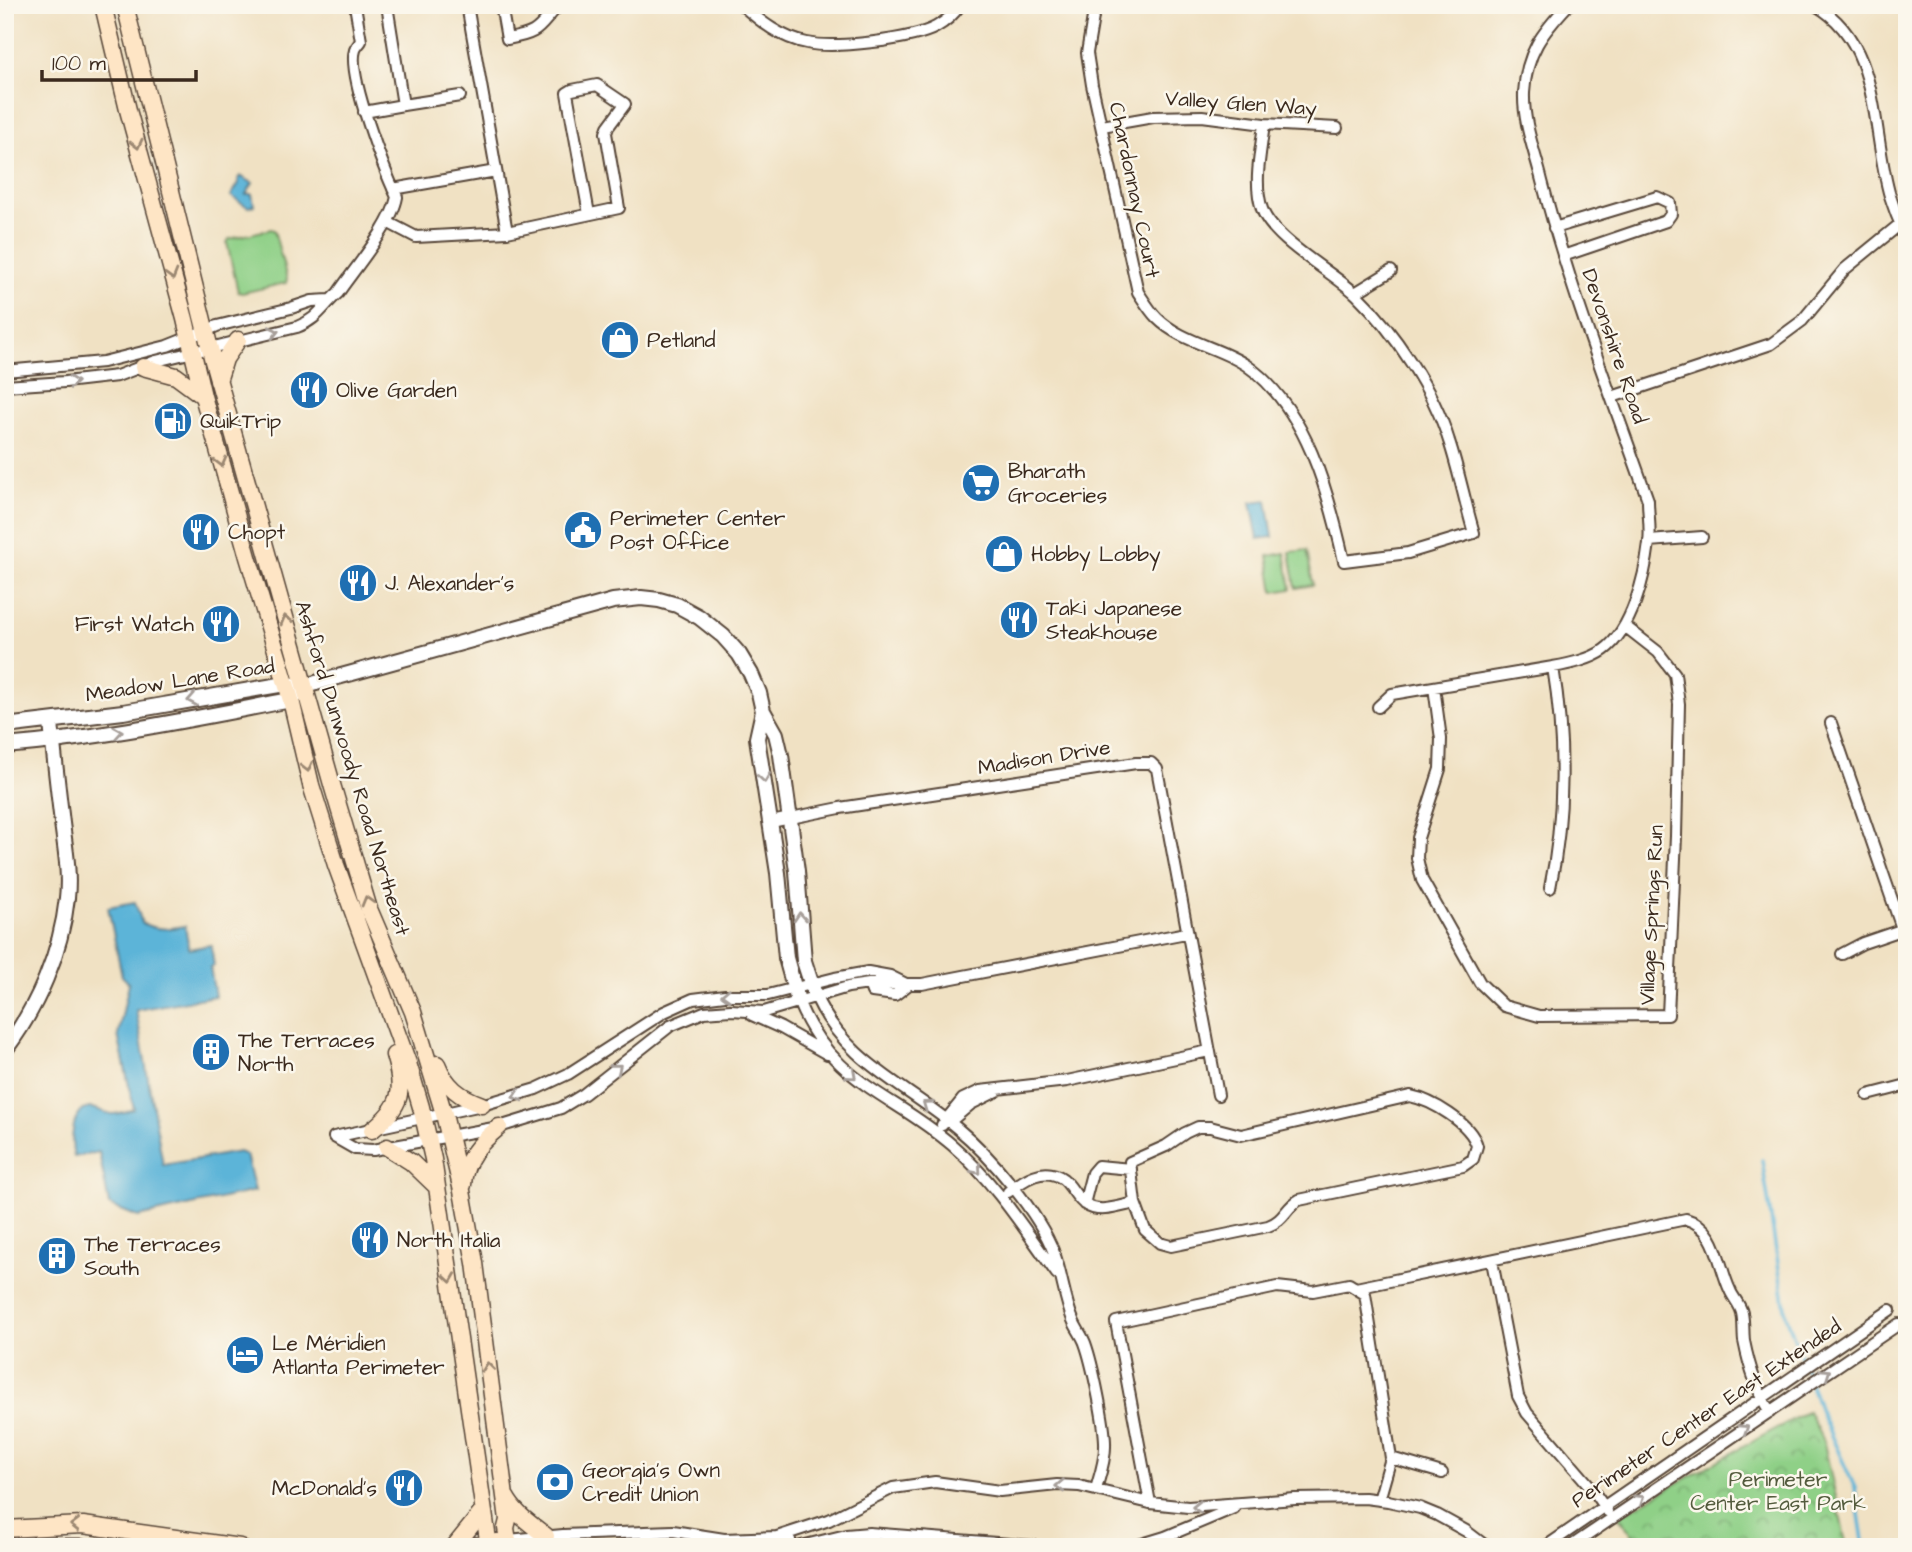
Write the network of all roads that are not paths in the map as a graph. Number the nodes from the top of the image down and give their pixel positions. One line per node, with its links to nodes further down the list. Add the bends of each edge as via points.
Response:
1 (103, 5): 33 (main road, Ashford Dunwoody Road Northeast, one-way to 33)
2 (125, 5): 31 (main road, Ashford Dunwoody Road Northeast)
3 (355, 5): 15 (street, via 360,41 354,52)
4 (387, 5): 14 (street)
5 (467, 5): 19 (street)
6 (501, 5): 7 (street, via 507,39 529,36)
7 (559, 5)
8 (742, 5): 9 (street, via 782,36 807,44 833,45 901,38 934,28)
9 (960, 5)
10 (1095, 5): 17 (street, Chardonnay Court, via 1087,53)
11 (1568, 5): 24 (street, Devonshire Road, via 1532,50 1524,93 1526,122)
12 (1815, 5): 23 (street, via 1841,26 1864,66 1882,168)
13 (460, 96): 14 (street)
14 (403, 105): 15 (street)
15 (364, 112): 20 (street)
16 (1264, 124): 17 (street, Valley Glen Way, via 1202,116 1153,117); 18 (street, Valley Glen Way); 29 (street, Chardonnay Court, via 1258,177 1262,209 1275,230)
17 (1102, 126): 29 (street, Chardonnay Court, via 1138,292 1156,318 1247,366 1279,394 1308,441 1344,561 1408,553 1474,533 1448,438 1419,375)
18 (1337, 128)
19 (496, 171): 20 (street); 25 (street)
20 (393, 189): 22 (street, via 396,207)
21 (589, 214): 21 (street, via 567,93 597,85 625,104 606,133 619,208); 25 (street)
22 (387, 222): 25 (street, via 416,237); 30 (street)
23 (1899, 225): 26 (street); 40 (street, via 1845,269 1802,321 1771,344)
24 (1554, 228): 27 (street, Devonshire Road); 27 (street, via 1657,197 1670,203 1666,222)
25 (507, 232)
26 (1907, 235)
27 (1563, 256): 40 (street, Devonshire Road)
28 (1391, 271): 29 (street)
29 (1355, 293)
30 (329, 300): 31 (street); 32 (street, one-way to 30, via 308,323)
31 (205, 330): 33 (street); 34 (main road, Ashford Dunwoody Road Northeast)
32 (238, 340): 34 (street); 37 (main road)
33 (191, 344): 34 (street); 35 (street); 36 (street, via 103,362); 39 (main road, Ashford Dunwoody Road Northeast)
34 (209, 348): 37 (main road, Ashford Dunwoody Road Northeast)
35 (143, 366): 38 (street, one-way to 35, via 94,380); 39 (main road, via 176,376)
36 (5, 371)
37 (218, 381): 46 (main road, Ashford Dunwoody Road Northeast, one-way to 37)
38 (5, 386)
39 (203, 396): 45 (main road, Ashford Dunwoody Road Northeast, one-way to 45)
40 (1612, 397): 42 (street, Devonshire Road, via 1648,500)
41 (1702, 537): 42 (street)
42 (1649, 541): 43 (street, Devonshire Road)
43 (1626, 627): 44 (street, Devonshire Road, via 1604,650); 47 (street, Village Springs Run, via 1658,652 1675,674 1679,704 1668,1015 1539,1016 1504,1006 1480,983 1422,880 1418,858 1418,838 1440,769)
44 (1553, 667): 47 (street); 58 (street, via 1561,751)
45 (285, 684): 46 (street, Meadow Lane Road); 48 (main road, Ashford Dunwoody Road Northeast); 51 (street, Meadow Lane Road, one-way to 51)
46 (305, 686): 48 (street, Meadow Lane Road); 50 (street, via 577,610 641,598 677,605 723,636 751,674); 62 (main road, Ashford Dunwoody Road Northeast, one-way to 46, via 369,909)
47 (1434, 687): 49 (street, via 1392,694)
48 (291, 700): 54 (street, Meadow Lane Road, one-way to 48); 68 (main road, Ashford Dunwoody Road Northeast, one-way to 68, via 326,835)
49 (1378, 707)
50 (763, 711): 56 (street, via 776,734); 57 (street, one-way to 57, via 757,738)
51 (51, 722): 53 (street, Meadow Lane Road); 54 (street)
52 (1830, 723): 59 (street)
53 (5, 726)
54 (52, 741): 55 (street, Meadow Lane Road); 69 (street, via 68,897 46,980)
55 (5, 746)
56 (790, 818): 57 (street, Madison Drive); 60 (street, Madison Drive, via 1151,763 1157,769); 65 (street, one-way to 56, via 803,949)
57 (771, 822): 66 (street, via 785,948)
58 (1550, 888)
59 (1904, 928): 61 (street); 63 (street)
60 (1186, 933): 64 (street); 70 (street, Madison Drive)
61 (1907, 943)
62 (384, 945): 75 (main road, via 417,1000 442,1077 455,1092); 76 (main road, Ashford Dunwoody Road Northeast, via 413,1012)
63 (1842, 954)
64 (908, 985): 65 (street); 65 (street, via 890,975 868,972)
65 (813, 989): 66 (street); 78 (street, one-way to 65, via 856,1054 828,1020)
66 (796, 995): 67 (street, via 764,1012); 71 (street, via 812,1030); 75 (street, one-way to 75, via 693,999 664,1012 568,1074)
67 (743, 1011): 71 (street); 79 (street, one-way to 67, via 578,1099 684,1019 712,1011)
68 (393, 1019): 77 (main road, Ashford Dunwoody Road Northeast); 80 (main road, via 387,1034 401,1080 399,1097 393,1110)
69 (5, 1049)
70 (1209, 1051): 73 (street, Madison Drive); 78 (street, via 1067,1081 989,1089 963,1099)
71 (834, 1058): 81 (street, one-way to 81, via 864,1085)
72 (1907, 1085): 74 (street)
73 (1218, 1095)
74 (1868, 1095)
75 (482, 1105): 76 (street)
76 (444, 1114): 77 (street); 82 (main road, Ashford Dunwoody Road Northeast)
77 (424, 1118): 80 (street); 83 (main road, Ashford Dunwoody Road Northeast)
78 (948, 1121): 81 (street); 87 (street, via 982,1152)
79 (499, 1127): 82 (street); 88 (main road, via 473,1152 463,1174)
80 (372, 1130): 84 (street, via 334,1137 360,1150)
81 (936, 1132): 89 (street, one-way to 89)
82 (448, 1136): 83 (street); 88 (main road, Ashford Dunwoody Road Northeast)
83 (429, 1139): 84 (street); 86 (main road, Ashford Dunwoody Road Northeast)
84 (387, 1147): 86 (main road)
85 (1131, 1169): 90 (street); 90 (street, via 1130,1162 1198,1127 1241,1135 1410,1096 1422,1098 1463,1123 1477,1146 1473,1159 1463,1166 1305,1198 1268,1226 1171,1246 1149,1236); 91 (street, via 1098,1166)
86 (437, 1186): 107 (main road, Ashford Dunwoody Road Northeast, one-way to 107)
87 (1012, 1189): 89 (street); 91 (street, via 1027,1177 1051,1174 1063,1179); 93 (street, via 1049,1241)
88 (462, 1191): 102 (main road, Ashford Dunwoody Road Northeast, one-way to 88)
89 (1000, 1198): 93 (street)
90 (1135, 1203): 91 (street, via 1102,1209)
91 (1084, 1204)
92 (1492, 1261): 94 (street); 97 (street, via 1686,1219 1696,1222 1718,1252 1742,1312 1745,1344); 106 (street, via 1518,1396)
93 (1060, 1278): 101 (street, via 1086,1345 1104,1433 1105,1455)
94 (1356, 1288): 99 (street, via 1365,1294); 104 (street, via 1349,1284 1313,1291 1277,1287 1116,1322)
95 (1890, 1310): 97 (street, Perimeter Center East Extended)
96 (1899, 1324): 98 (street, Perimeter Center East Extended, one-way to 96)
97 (1761, 1398): 98 (street); 106 (street, Perimeter Center East Extended)
98 (1770, 1412): 109 (street, Perimeter Center East Extended, one-way to 98)
99 (1391, 1458): 100 (street); 103 (street)
100 (1442, 1473)
101 (1096, 1489): 104 (street); 108 (street, one-way to 108, via 1068,1485 1000,1491 923,1482 884,1491)
102 (504, 1495): 112 (main road); 113 (main road, Ashford Dunwoody Road Northeast)
103 (1379, 1500): 105 (street); 125 (street, via 1437,1515)
104 (1150, 1503): 105 (street, one-way to 104, via 1188,1507)
105 (1243, 1504): 124 (street)
106 (1604, 1506): 109 (street); 126 (street, Perimeter Center East Extended)
107 (483, 1511): 114 (main road, Ashford Dunwoody Road Northeast); 118 (main road)
108 (836, 1516): 111 (street, via 767,1538); 121 (street, via 825,1528)
109 (1612, 1518): 127 (street, Perimeter Center East Extended)
110 (5, 1529): 117 (main road, one-way to 110, via 83,1525)
111 (659, 1532): 112 (street); 120 (street)
112 (546, 1536): 113 (street)
113 (508, 1544): 114 (main road)
114 (489, 1545): 119 (main road)
115 (50, 1547): 116 (main road)
116 (80, 1547)
117 (240, 1547)
118 (454, 1547)
119 (466, 1547)
120 (647, 1547)
121 (769, 1547)
122 (797, 1547): 123 (street, via 869,1533)
123 (1047, 1547)
124 (1132, 1547)
125 (1487, 1547)
126 (1545, 1547)
127 (1570, 1547)

